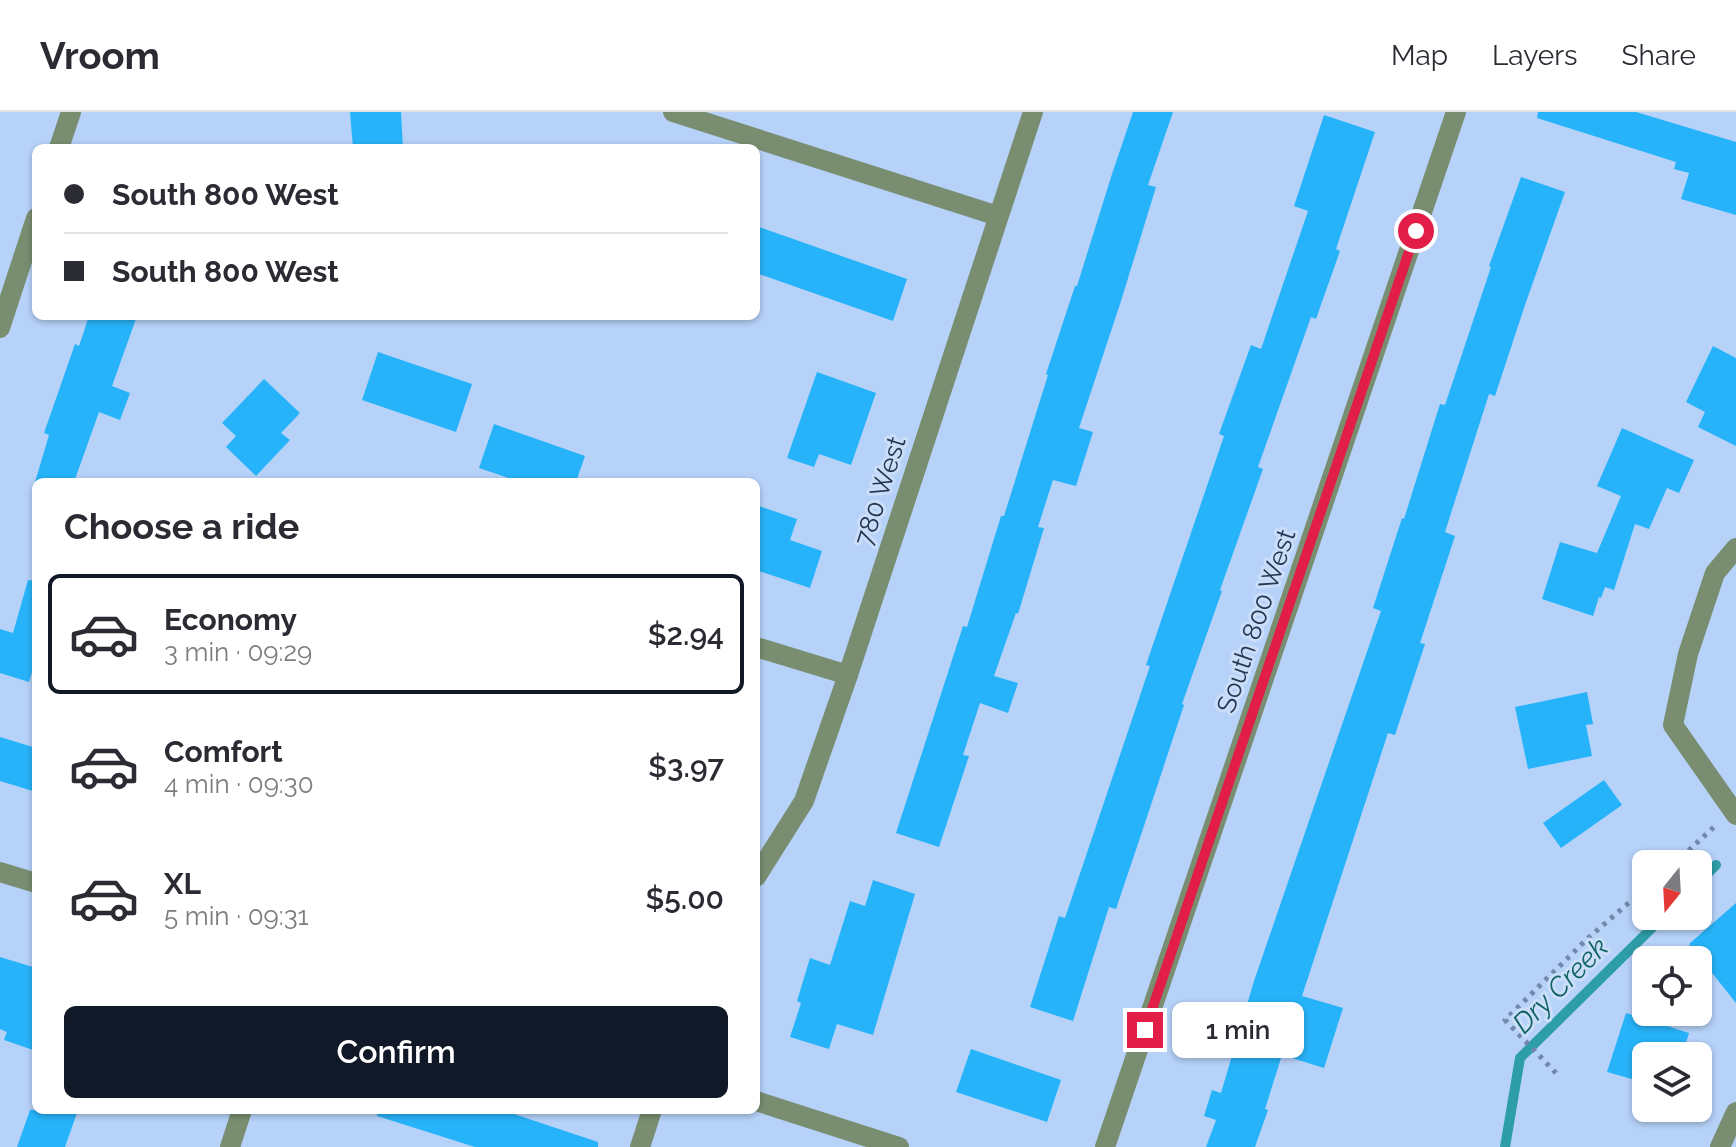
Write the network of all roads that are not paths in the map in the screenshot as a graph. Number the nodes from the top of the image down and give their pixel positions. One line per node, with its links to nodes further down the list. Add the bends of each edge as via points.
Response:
1 (71, 112): 5 (street)
2 (673, 112): 6 (street)
3 (1033, 112): 6 (street, 780 West)
4 (1456, 112): 24 (street, South 800 West)
5 (60, 144)
6 (998, 216): 11 (street, 780 West)
7 (32, 230): 8 (street)
8 (0, 328)
9 (1736, 548): 12 (street, via 1715,573 1688,654 1673,725)
10 (760, 648): 11 (street)
11 (848, 675): 13 (street, 780 West, via 804,801)
12 (1734, 812)
13 (760, 871)
14 (0, 872): 15 (street)
15 (32, 882)
16 (760, 1102): 23 (street)
17 (1736, 1112): 20 (street)
18 (241, 1114): 21 (street)
19 (651, 1114): 22 (street)
20 (1721, 1144)
21 (230, 1147)
22 (640, 1147)
23 (899, 1147)
24 (1105, 1147)

